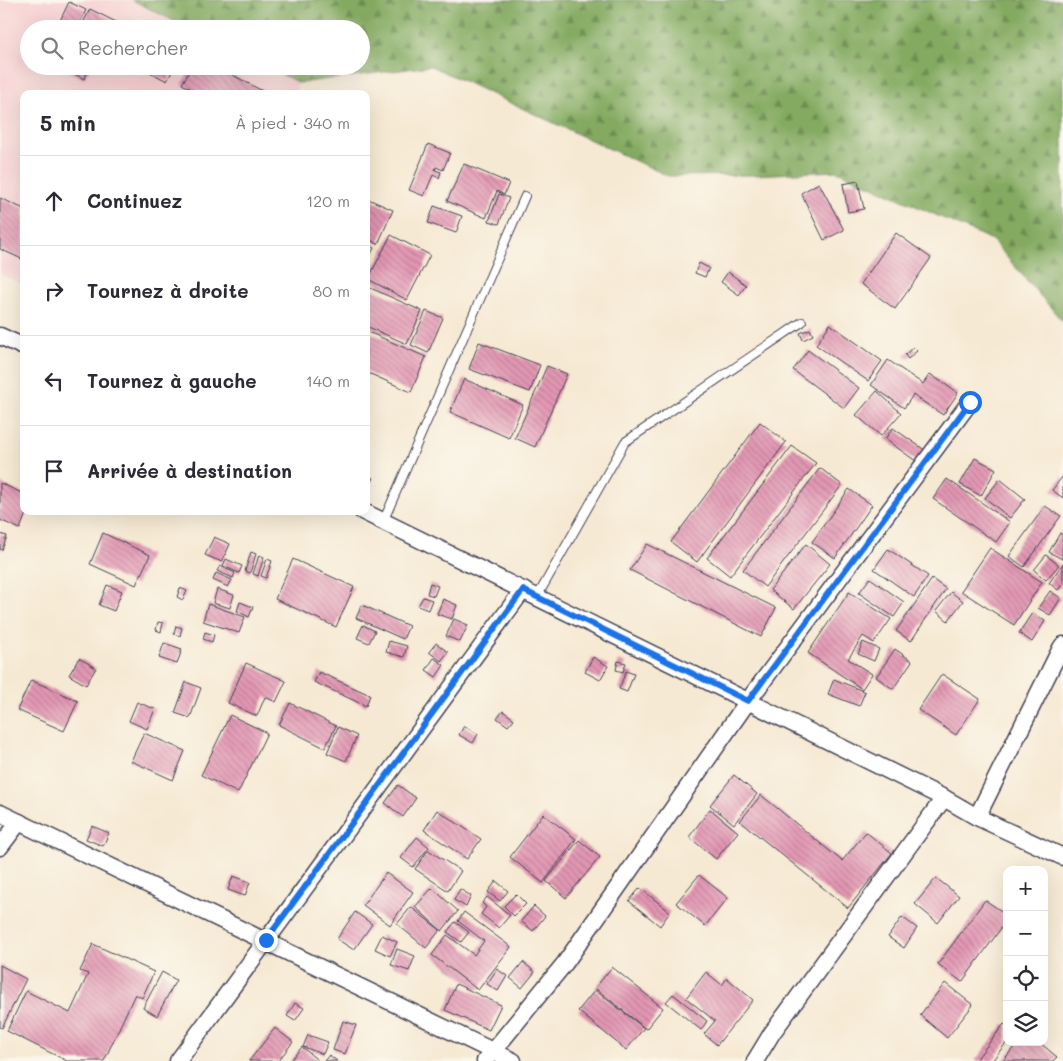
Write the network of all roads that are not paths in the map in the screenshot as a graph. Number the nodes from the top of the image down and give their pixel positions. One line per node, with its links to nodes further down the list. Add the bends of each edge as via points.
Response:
1 (526, 196): 7 (lane)
2 (802, 322): 8 (lane, via 626,442)
3 (0, 336): 4 (street)
4 (20, 345)
5 (970, 402): 10 (street)
6 (370, 515): 7 (street)
7 (383, 522): 8 (street)
8 (530, 594): 10 (street); 17 (street)
9 (1063, 645): 13 (street)
10 (748, 701): 11 (street); 18 (street, via 565,963)
11 (944, 798): 13 (street); 21 (street)
12 (0, 812): 14 (street)
13 (977, 817): 16 (street)
14 (19, 822): 15 (street); 17 (street)
15 (0, 847)
16 (1063, 856)
17 (266, 940): 18 (street); 19 (street)
18 (489, 1056): 20 (street)
19 (178, 1061)
20 (513, 1061)
21 (755, 1061)

